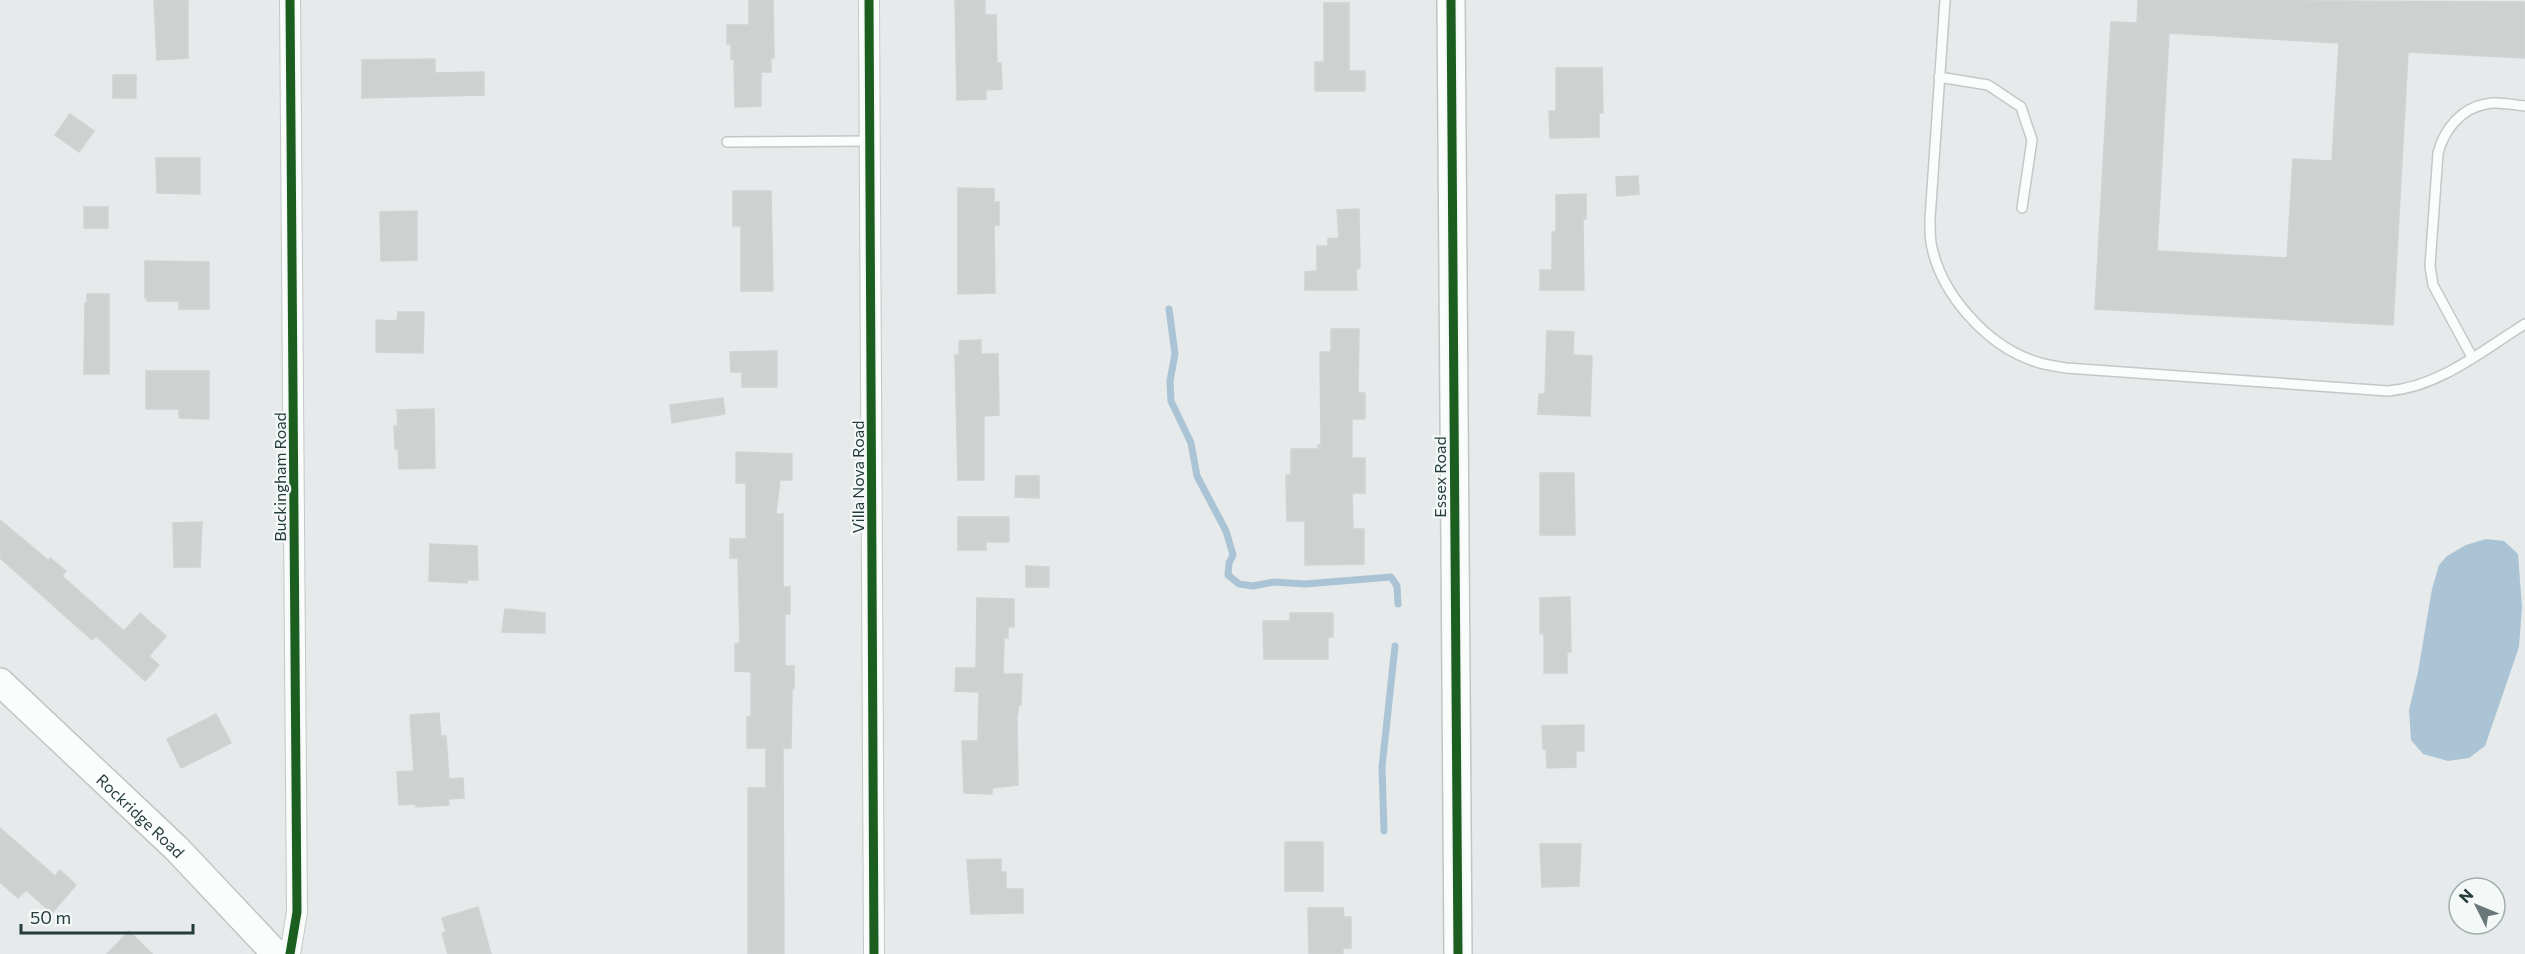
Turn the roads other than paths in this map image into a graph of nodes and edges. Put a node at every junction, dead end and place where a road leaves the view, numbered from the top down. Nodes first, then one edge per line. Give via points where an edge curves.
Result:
1 (290, 0) edge
2 (869, 0) edge
3 (1451, 0) edge
4 (1945, 0) edge
5 (1939, 77) junction
6 (2525, 106) edge
7 (870, 141) junction
8 (727, 142) dead end
9 (2022, 208) dead end
10 (2525, 324) edge
11 (2472, 357) junction
12 (0, 682) edge
13 (276, 954) edge
14 (290, 954) edge
15 (874, 954) edge
16 (1458, 954) edge

1 - 14 street, Buckingham Road via 297,912
2 - 7 street, Villa Nova Road
3 - 16 street, Essex Road
4 - 5 lane
5 - 9 lane via 1988,85 2021,107 2032,140
5 - 11 lane via 1931,243 1951,291 1984,331 2008,349 2034,361 2066,368 2388,391 2430,383
6 - 11 lane via 2488,103 2469,109 2441,140 2438,153 2430,266 2433,285
7 - 8 lane
7 - 15 street, Villa Nova Road
10 - 11 lane
12 - 13 street, Rockridge Road via 177,849

